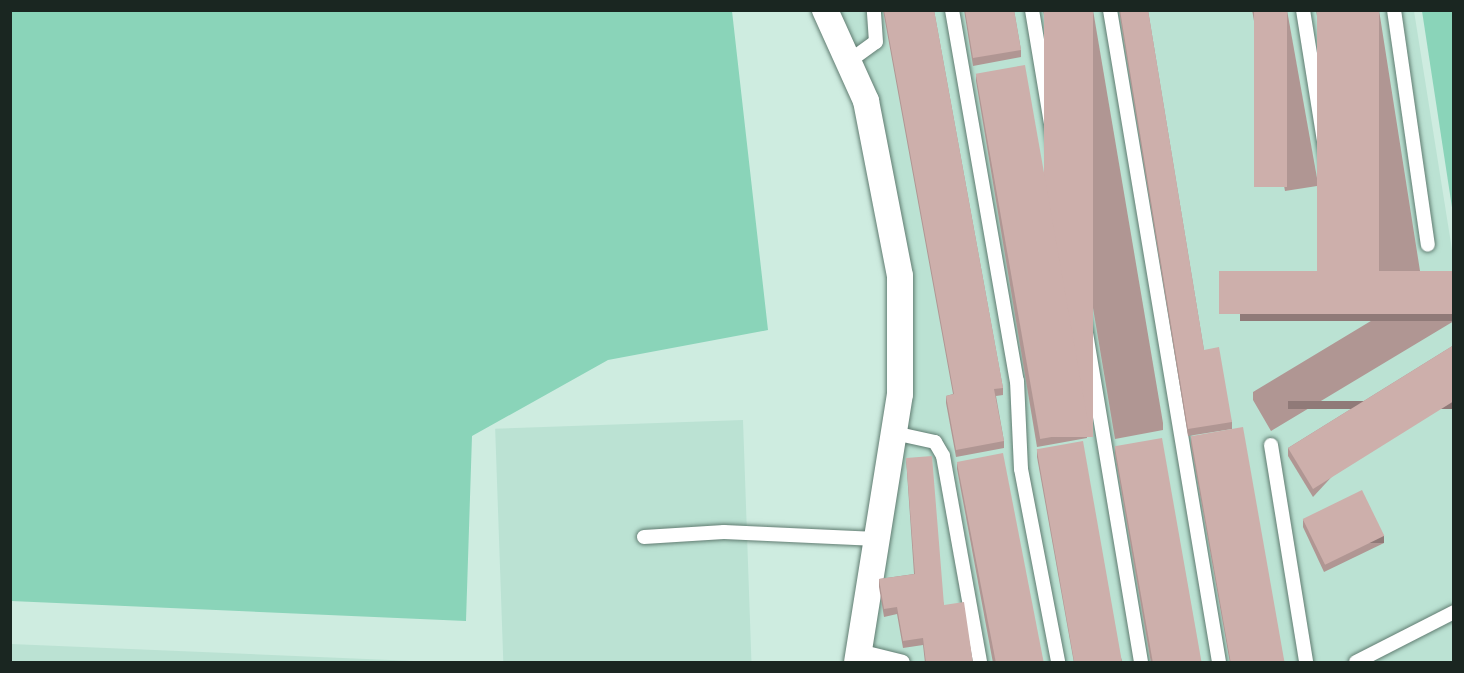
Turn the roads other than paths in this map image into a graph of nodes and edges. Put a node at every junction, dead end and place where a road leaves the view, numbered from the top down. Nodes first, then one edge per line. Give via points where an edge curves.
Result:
1 (825, 10) edge
2 (874, 10) edge
3 (952, 10) edge
4 (1032, 10) edge
5 (1110, 10) edge
6 (1303, 10) edge
7 (1394, 10) edge
8 (848, 62) junction
9 (1428, 244) dead end
10 (1347, 284) dead end
11 (894, 433) junction
12 (1271, 445) dead end
13 (644, 537) dead end
14 (877, 539) junction
15 (1454, 612) edge
16 (858, 657) edge
17 (903, 663) edge
18 (980, 663) edge
19 (1058, 663) edge
20 (1141, 663) edge
21 (1219, 663) edge
22 (1306, 663) edge
23 (1356, 663) edge

1 - 8 street
2 - 8 lane via 876,42
3 - 19 lane via 1017,381 1021,469
4 - 20 lane
5 - 21 lane
6 - 10 lane
7 - 9 lane
8 - 11 street via 866,101 900,276 900,394
11 - 14 street
11 - 18 lane via 935,441 943,456
12 - 22 lane
13 - 14 lane via 724,532
14 - 16 street
15 - 23 lane
16 - 17 lane

